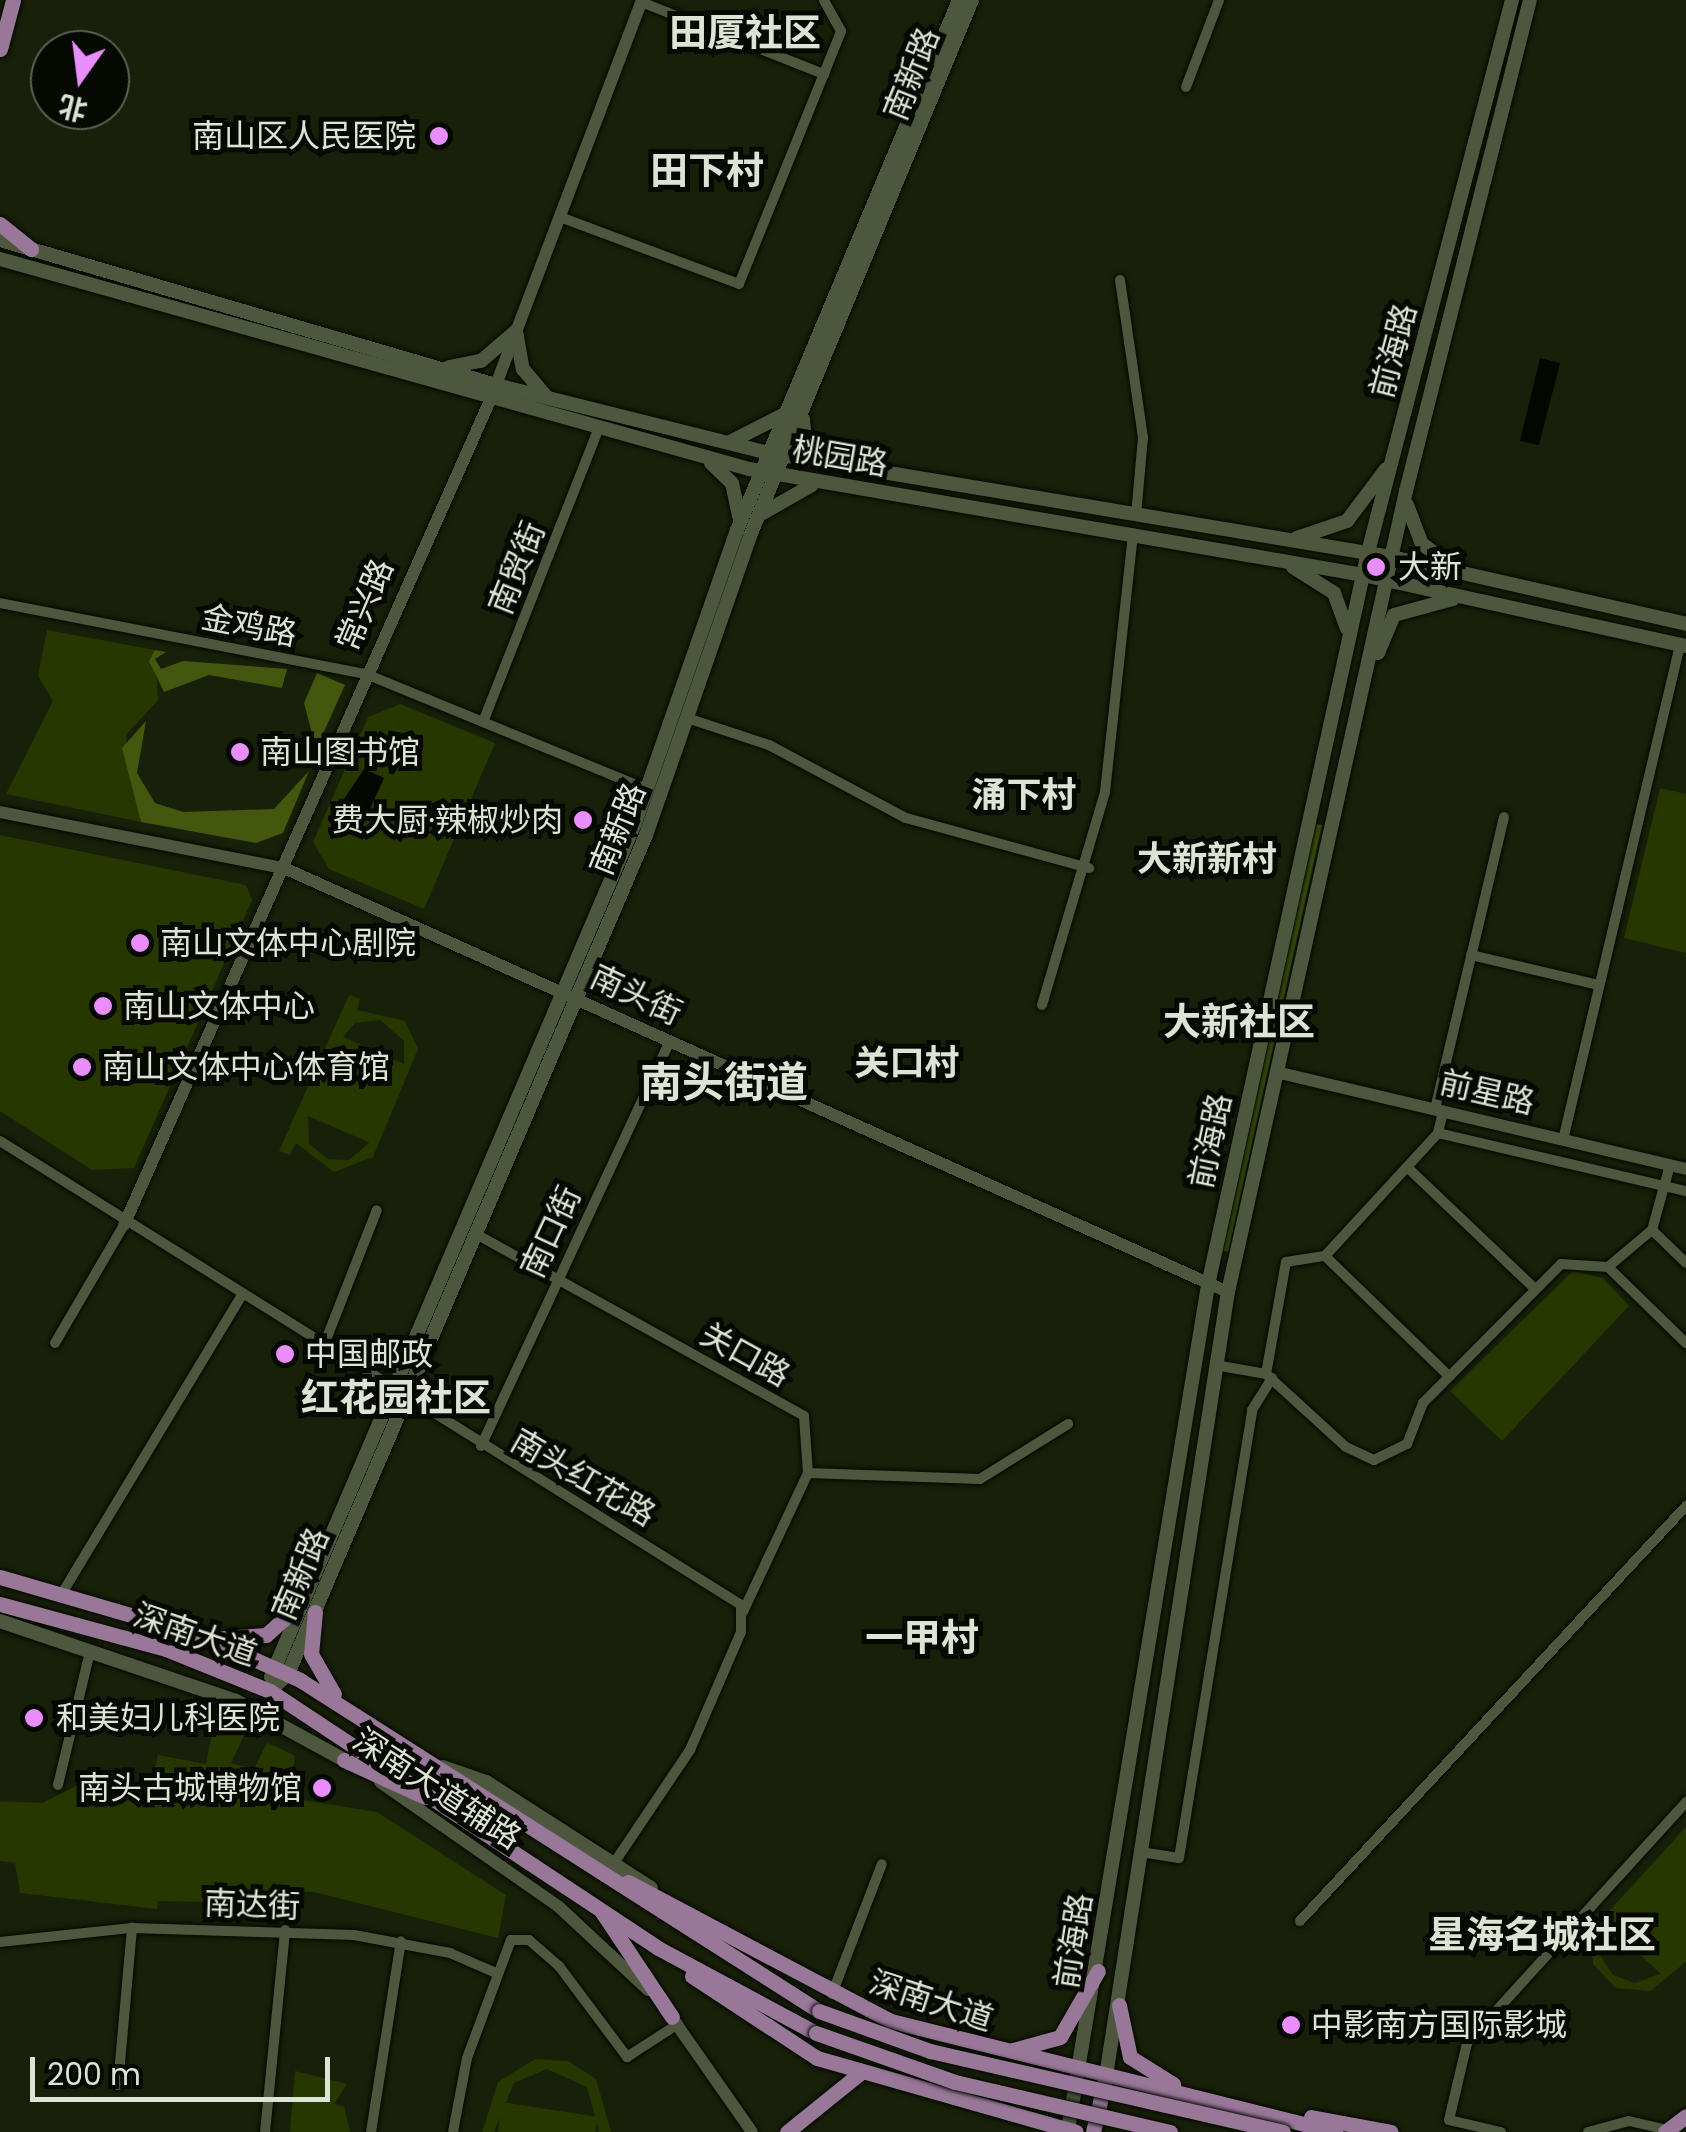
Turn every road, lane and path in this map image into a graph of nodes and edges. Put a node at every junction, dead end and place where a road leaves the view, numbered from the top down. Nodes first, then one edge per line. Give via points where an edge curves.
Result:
1 (13, 0) edge
2 (824, 0) edge
3 (959, 0) edge
4 (972, 0) edge
5 (1219, 0) edge
6 (1512, 0) edge
7 (1530, 0) edge
8 (641, 1) edge
9 (0, 49) edge
10 (824, 74) junction
11 (1186, 87) dead end
12 (560, 216) junction
13 (0, 224) edge
14 (0, 240) edge
15 (31, 248) junction
16 (0, 259) edge
17 (1120, 280) dead end
18 (516, 332) junction
19 (438, 368) junction
20 (496, 385) junction
21 (554, 400) junction
22 (489, 402) junction
23 (801, 404) junction
24 (597, 432) junction
25 (715, 441) junction
26 (776, 455) junction
27 (696, 456) junction
28 (1392, 461) junction
29 (837, 466) junction
30 (768, 473) junction
31 (823, 482) junction
32 (1406, 491) junction
33 (1136, 516) junction
34 (744, 533) junction
35 (1133, 534) junction
36 (1279, 540) junction
37 (1368, 552) junction
38 (1392, 557) junction
39 (1280, 561) junction
40 (1363, 575) junction
41 (1479, 577) junction
42 (1386, 580) junction
43 (1476, 600) junction
44 (0, 603) edge
45 (1686, 624) edge
46 (1349, 640) junction
47 (1683, 645) edge
48 (366, 674) junction
49 (1354, 714) junction
50 (690, 718) junction
51 (483, 722) junction
52 (647, 789) junction
53 (0, 812) edge
54 (1504, 817) dead end
55 (284, 868) junction
56 (1089, 868) junction
57 (1471, 955) junction
58 (1600, 985) junction
59 (561, 991) junction
60 (576, 998) junction
61 (1042, 1004) dead end
62 (670, 1041) junction
63 (1276, 1072) junction
64 (1439, 1110) junction
65 (1438, 1133) junction
66 (1563, 1140) junction
67 (0, 1142) edge
68 (1670, 1165) junction
69 (1407, 1167) junction
70 (1686, 1169) edge
71 (1666, 1186) junction
72 (1686, 1191) edge
73 (377, 1210) dead end
74 (124, 1225) junction
75 (1652, 1230) junction
76 (476, 1234) junction
77 (1324, 1256) junction
78 (1686, 1263) edge
79 (1608, 1267) junction
80 (557, 1278) junction
81 (1208, 1285) junction
82 (1533, 1287) junction
83 (1228, 1292) junction
84 (240, 1298) junction
85 (56, 1343) dead end
86 (1686, 1343) edge
87 (322, 1350) junction
88 (1215, 1365) junction
89 (1269, 1376) junction
90 (1448, 1376) junction
91 (388, 1390) junction
92 (404, 1400) junction
93 (1068, 1424) dead end
94 (481, 1446) junction
95 (808, 1473) junction
96 (1686, 1506) edge
97 (0, 1577) edge
98 (61, 1595) junction
99 (0, 1604) edge
100 (298, 1606) junction
101 (315, 1612) junction
102 (743, 1612) junction
103 (0, 1621) edge
104 (203, 1636) junction
105 (90, 1652) junction
106 (271, 1666) junction
107 (288, 1674) junction
108 (270, 1691) junction
109 (357, 1712) junction
110 (344, 1760) junction
111 (443, 1767) junction
112 (58, 1785) dead end
113 (1686, 1802) edge
114 (466, 1816) junction
115 (544, 1834) junction
116 (1141, 1852) junction
117 (614, 1864) junction
118 (882, 1864) dead end
119 (596, 1905) junction
120 (1300, 1921) dead end
121 (132, 1928) junction
122 (285, 1930) junction
123 (727, 1937) junction
124 (400, 1941) junction
125 (0, 1942) edge
126 (658, 1948) junction
127 (1098, 1971) junction
128 (496, 1972) junction
129 (832, 1995) junction
130 (1118, 2004) junction
131 (675, 2020) junction
132 (974, 2046) junction
133 (1080, 2070) junction
134 (860, 2073) junction
135 (1106, 2076) junction
136 (118, 2085) dead end
137 (1223, 2103) junction
138 (1686, 2116) edge
139 (1012, 2117) junction
140 (1638, 2127) edge
141 (1071, 2131) edge
142 (1667, 2131) edge
143 (265, 2132) edge
144 (372, 2132) edge
145 (453, 2132) edge
146 (752, 2132) edge
147 (787, 2132) edge
148 (1027, 2132) edge
149 (1093, 2132) edge
150 (1170, 2132) edge
151 (1283, 2132) edge
152 (1335, 2132) edge
153 (1391, 2132) edge
154 (1501, 2132) edge
155 (1588, 2132) edge

1 - 9 main road
2 - 10 street via 841,31
3 - 23 main road, 南新路
4 - 23 main road, 南新路
5 - 11 street
6 - 28 main road, 前海路
7 - 32 main road, 前海路
8 - 10 street
8 - 12 street, 常兴路
10 - 12 street via 739,284
12 - 18 street, 常兴路
13 - 15 main road
14 - 15 main road, 桃园路
15 - 19 main road, 桃园路
16 - 22 main road, 桃园路
17 - 33 street via 1143,437
18 - 19 main road via 482,361
18 - 20 street, 常兴路
18 - 21 main road via 526,376
19 - 20 main road, 桃园路
20 - 21 main road, 桃园路
20 - 22 street, 常兴路
21 - 25 main road, 桃园路
22 - 24 main road, 桃园路
22 - 48 street, 常兴路
23 - 25 main road via 754,437
23 - 26 main road, 南新路
23 - 29 main road via 805,442
24 - 27 main road, 桃园路
24 - 51 street, 南贸街
25 - 26 main road, 桃园路
26 - 29 main road, 桃园路
26 - 30 main road, 南新路
27 - 30 main road, 桃园路
27 - 34 main road via 732,483
28 - 36 main road via 1347,522
28 - 37 main road, 前海路
29 - 33 main road, 桃园路
30 - 31 main road, 桃园路
30 - 34 main road, 南新路
31 - 34 main road via 780,496
31 - 35 main road, 桃园路
32 - 38 main road, 前海路
32 - 41 main road via 1422,544
33 - 36 main road, 桃园路
34 - 50 main road, 南新路
34 - 52 main road, 南新路
35 - 39 main road, 桃园路
35 - 56 street
36 - 37 main road, 桃园路
37 - 38 main road, 桃园路
37 - 40 main road, 前海路
38 - 41 main road, 桃园路
38 - 42 main road, 前海路
39 - 40 main road, 桃园路
39 - 46 main road via 1334,594
40 - 42 main road, 桃园路
40 - 46 main road, 前海路
41 - 45 main road, 桃园路
42 - 43 main road, 桃园路
42 - 49 main road, 前海路
43 - 47 main road, 桃园路
43 - 49 main road via 1432,600 1394,615
44 - 48 street, 金鸡路
46 - 81 main road, 前海路
47 - 58 street
48 - 51 street, 金鸡路
48 - 55 street, 常兴路
49 - 63 main road, 前海路
50 - 56 street via 769,746 906,818
50 - 60 main road, 南新路
51 - 52 street, 金鸡路
52 - 59 main road, 南新路
53 - 55 street, 南头街
54 - 57 street
55 - 59 street, 南头街
55 - 74 street, 常兴路
56 - 61 street
57 - 58 street
57 - 64 street
58 - 66 street
59 - 60 street, 南头街
59 - 91 main road, 南新路
60 - 62 street, 南头街
60 - 76 main road, 南新路
62 - 80 street, 南口街
62 - 81 street, 南头街
63 - 64 street, 前星路
63 - 83 main road, 前海路
64 - 65 street
64 - 66 street, 前星路
65 - 69 street
65 - 71 street
66 - 68 street, 前星路
67 - 74 street, 南头红花路
68 - 70 street, 前星路
68 - 71 street
69 - 77 street
69 - 82 street
71 - 72 street
71 - 75 street
73 - 87 street
74 - 84 street, 南头红花路
74 - 85 street
75 - 78 street
75 - 79 street
76 - 80 street, 关口路
76 - 92 main road, 南新路
77 - 89 street via 1297,1255 1284,1266
77 - 90 street
79 - 82 street via 1571,1260
79 - 86 street
80 - 94 street, 南口街
80 - 95 street, 关口路 via 804,1416
81 - 83 street, 南头街
81 - 127 main road, 前海路
82 - 90 street
83 - 88 main road, 前海路
84 - 87 street, 南头红花路
84 - 98 street
87 - 91 street, 南头红花路
88 - 89 street
88 - 116 main road, 前海路
89 - 90 street via 1346,1447 1374,1460 1410,1440 1419,1410
89 - 116 street via 1252,1410 1179,1858
91 - 92 street, 南头红花路
91 - 100 main road, 南新路
92 - 94 street, 南头红花路
92 - 101 main road, 南新路
93 - 95 street via 1014,1465 951,1484
94 - 102 street, 南头红花路 via 735,1598
95 - 102 street, 关口路
96 - 120 street
97 - 98 main road, 深南大道
98 - 104 main road, 深南大道
99 - 108 main road, 深南大道 via 166,1649
100 - 104 main road via 266,1636
100 - 106 main road, 南新路
101 - 107 main road, 南新路
101 - 109 main road via 317,1674
102 - 117 street via 690,1750
103 - 105 main road, 深南大道辅路
104 - 106 main road, 深南大道
105 - 110 main road, 深南大道辅路 via 236,1702
105 - 112 street
106 - 107 main road, 深南大道
106 - 108 main road, 南新路
107 - 108 main road, 南新路
107 - 109 main road, 深南大道
108 - 114 main road, 深南大道
109 - 111 main road, 深南大道
110 - 114 main road
110 - 131 street, 深南大道辅路 via 558,1906
111 - 115 main road, 深南大道
111 - 117 main road, 深南大道辅路 via 486,1782
113 - 154 street via 1467,2043 1449,2120
114 - 119 main road, 深南大道
115 - 123 main road, 深南大道
115 - 151 main road, 深南大道, bridge via 820,2011 945,2054
116 - 130 main road, 前海路
117 - 123 main road, 深南大道辅路
118 - 129 street
119 - 126 main road, 深南大道
119 - 131 main road
121 - 122 street, 南达街
121 - 125 street, 南达街
121 - 136 street
122 - 124 street, 南达街
122 - 143 street
123 - 129 main road, 深南大道
124 - 128 street, 南达街
124 - 144 street
126 - 134 main road, 深南大道 via 758,2027
126 - 150 main road, 深南大道, bridge via 816,2033 955,2082
127 - 132 main road via 1053,2041
127 - 133 main road, 前海路
128 - 131 street via 511,1940 536,1944 627,2057
128 - 145 street
129 - 132 main road, 深南大道
130 - 135 main road, 前海路
130 - 137 main road via 1123,2046 1140,2067
131 - 146 street, 深南大道辅路
132 - 133 main road, 深南大道
133 - 135 main road, 深南大道
133 - 141 main road, 前海路
134 - 139 main road, 深南大道
134 - 147 main road
135 - 137 main road, 深南大道
135 - 149 main road, 前海路
137 - 152 main road, 深南大道
137 - 153 main road
138 - 142 main road
139 - 141 main road, 深南大道
139 - 148 main road
140 - 142 street
140 - 155 street

